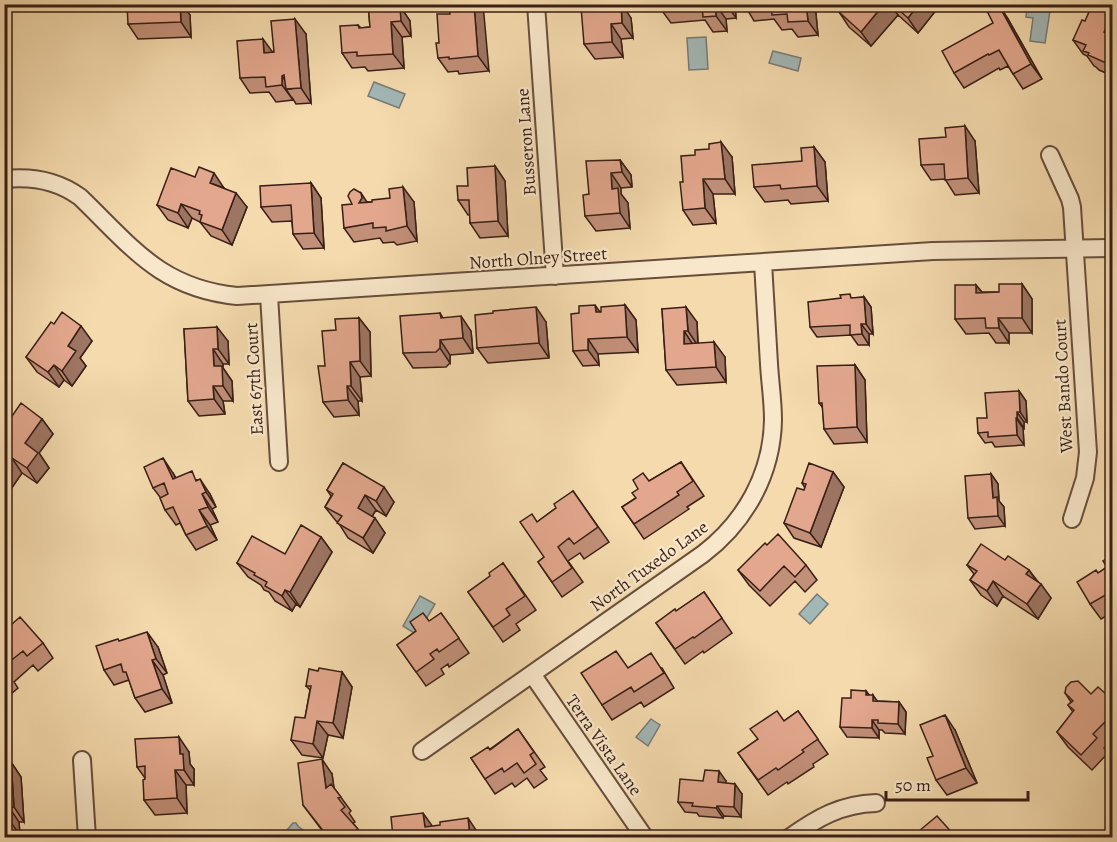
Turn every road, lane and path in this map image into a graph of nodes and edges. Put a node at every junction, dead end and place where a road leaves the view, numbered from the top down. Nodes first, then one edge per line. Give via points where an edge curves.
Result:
1 (536, 4) edge
2 (1050, 155) dead end
3 (4, 179) edge
4 (1113, 248) edge
5 (1074, 249) junction
6 (763, 263) junction
7 (555, 276) junction
8 (269, 295) junction
9 (279, 462) dead end
10 (1072, 519) dead end
11 (532, 674) junction
12 (422, 751) dead end
13 (82, 760) dead end
14 (876, 803) dead end
15 (87, 837) edge
16 (645, 837) edge
17 (789, 837) edge

1 - 7 street, Busseron Lane
2 - 5 street, West Bando Court via 1070,199
3 - 8 street, North Olney Street via 33,178 68,189 152,266 185,285 219,294
4 - 5 street, North Olney Street
5 - 6 street, North Olney Street via 942,251
5 - 10 street, West Bando Court via 1088,452 1085,478
6 - 7 street, North Olney Street
6 - 11 street, North Tuxedo Lane via 772,421 763,475 748,507 710,549
7 - 8 street, North Olney Street
8 - 9 street, East 67th Court
11 - 12 street, North Tuxedo Lane
11 - 16 street, Terra Vista Lane
13 - 15 street
14 - 17 street via 825,814

